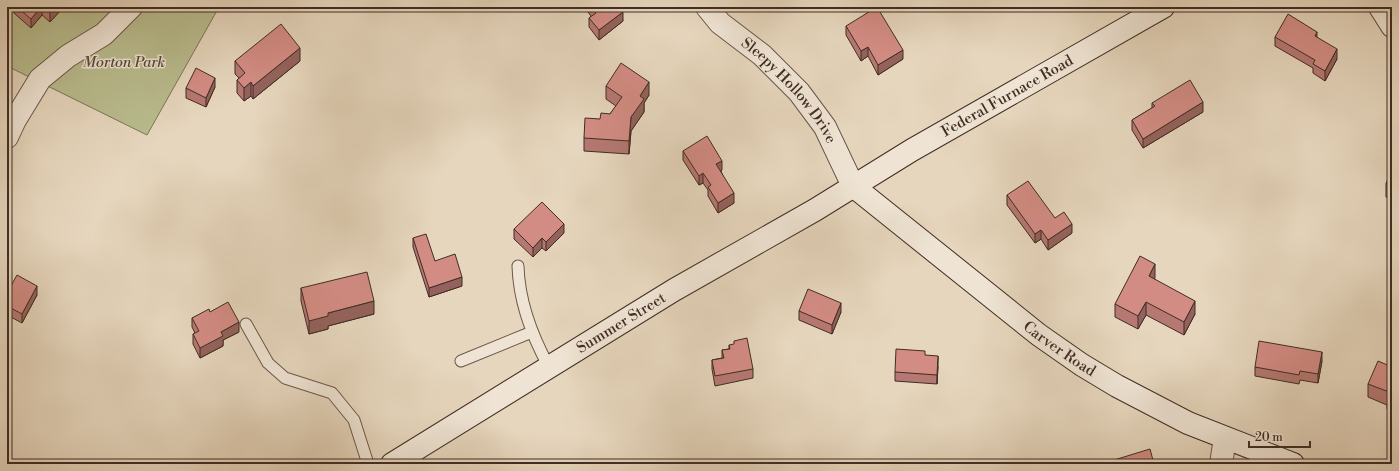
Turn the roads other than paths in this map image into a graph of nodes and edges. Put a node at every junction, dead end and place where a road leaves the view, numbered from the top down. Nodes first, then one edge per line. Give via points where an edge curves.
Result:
1 (131, 7) edge
2 (707, 7) edge
3 (1163, 7) edge
4 (1380, 7) edge
5 (1143, 13) edge
6 (1392, 26) edge
7 (7, 137) edge
8 (853, 186) junction
9 (518, 266) dead end
10 (246, 324) dead end
11 (532, 332) junction
12 (461, 361) dead end
13 (549, 367) junction
14 (1225, 438) junction
15 (368, 464) edge
16 (392, 464) edge
17 (1221, 464) edge
18 (1294, 464) edge

1 - 7 street via 104,34 68,56 40,79
2 - 8 street, Sleepy Hollow Drive via 720,23 762,55 799,92 825,127
3 - 5 street, Federal Furnace Road
4 - 6 street
5 - 8 street, Federal Furnace Road
8 - 13 street, Summer Street via 674,290
8 - 14 street, Carver Road via 1039,335 1082,366 1152,405
9 - 11 lane via 518,284
10 - 15 lane via 268,363 285,378 332,394 354,420
11 - 12 lane
11 - 13 lane
13 - 16 street, Summer Street
14 - 17 street
14 - 18 street, Carver Road

